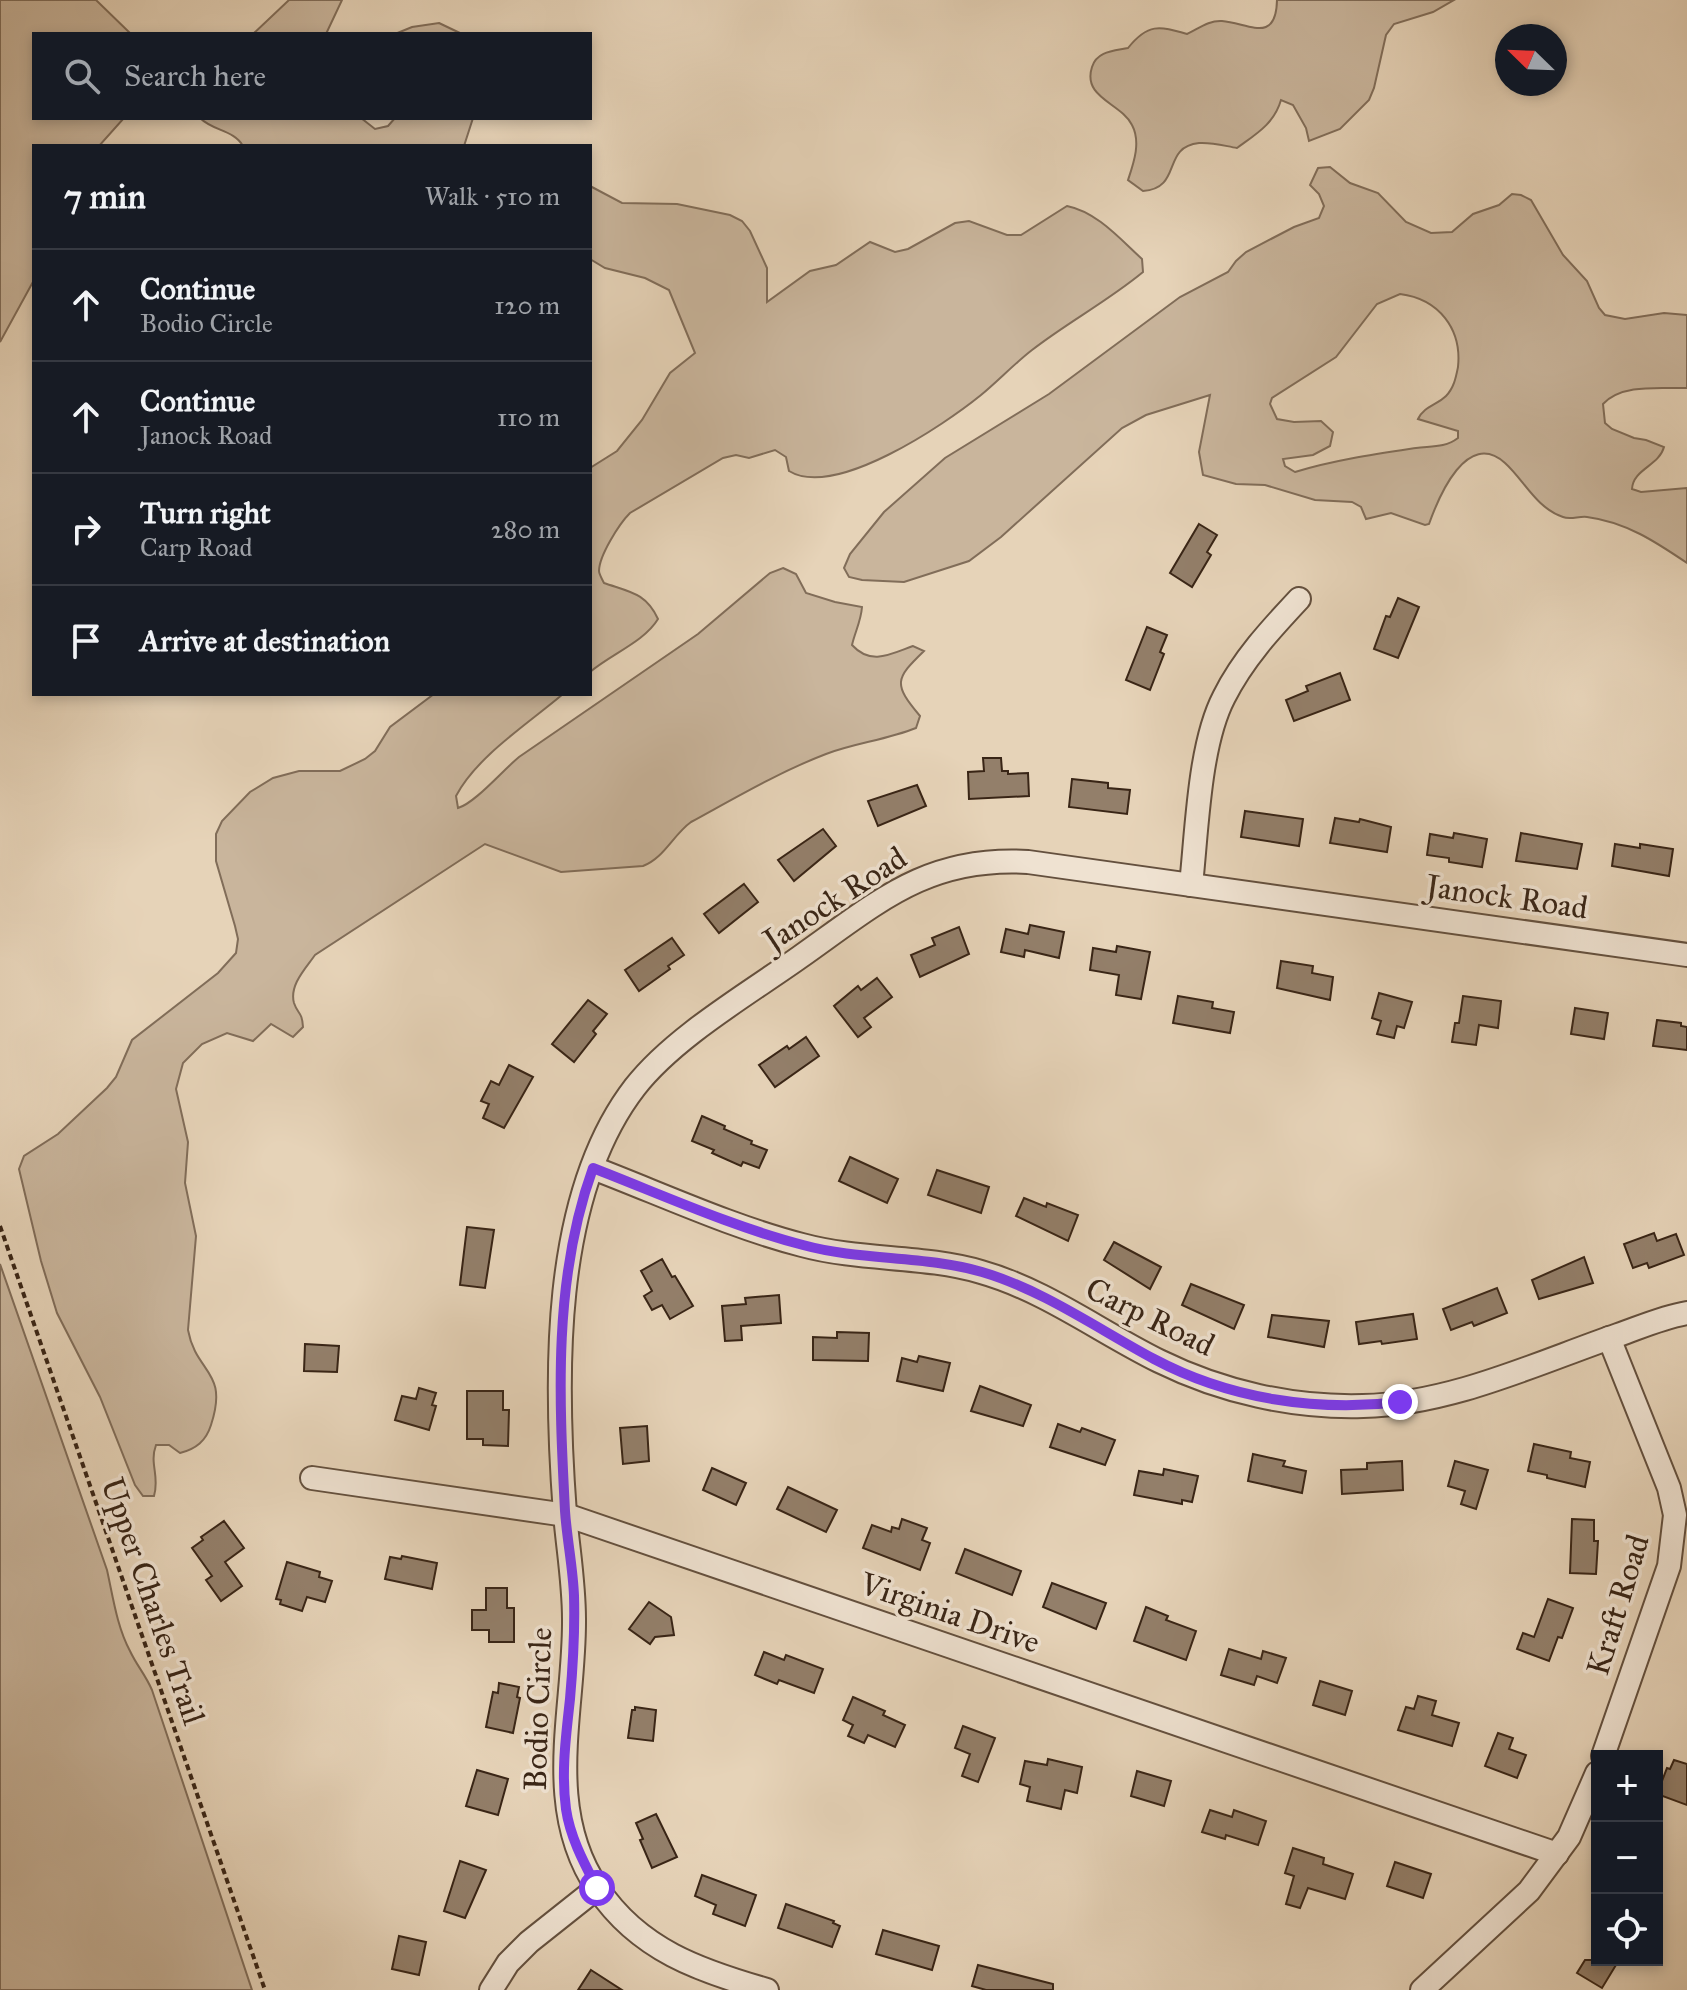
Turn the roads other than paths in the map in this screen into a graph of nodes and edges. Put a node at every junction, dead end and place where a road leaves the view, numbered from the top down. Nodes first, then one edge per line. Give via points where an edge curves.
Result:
1 (1299, 599) dead end
2 (1191, 885) junction
3 (1687, 955) edge
4 (593, 1168) junction
5 (1687, 1313) edge
6 (1609, 1338) junction
7 (312, 1478) dead end
8 (566, 1515) junction
9 (1605, 1750) edge
10 (1591, 1789) edge
11 (1557, 1854) junction
12 (597, 1888) junction
13 (491, 1990) edge
14 (767, 1990) edge
15 (1422, 1990) edge

1 - 2 street via 1264,636 1223,699 1208,751
2 - 3 street, Janock Road
2 - 4 street, Janock Road via 1011,861 962,864 919,880 876,903 654,1066 621,1108
4 - 6 street, Carp Road via 802,1245 981,1272 1031,1292 1189,1375 1259,1396 1333,1406 1400,1402 1458,1390
4 - 8 street, Janock Road via 577,1218 564,1301 560,1383
5 - 6 street, Carp Road
6 - 9 street, Kraft Road via 1675,1515 1669,1566
7 - 8 street, Virginia Drive
8 - 11 street, Virginia Drive
8 - 12 street, Bodio Circle via 574,1621 566,1810 578,1853
10 - 11 street
11 - 15 street via 1529,1891
12 - 13 street via 529,1942
12 - 14 street, Bodio Circle via 621,1918 680,1961

